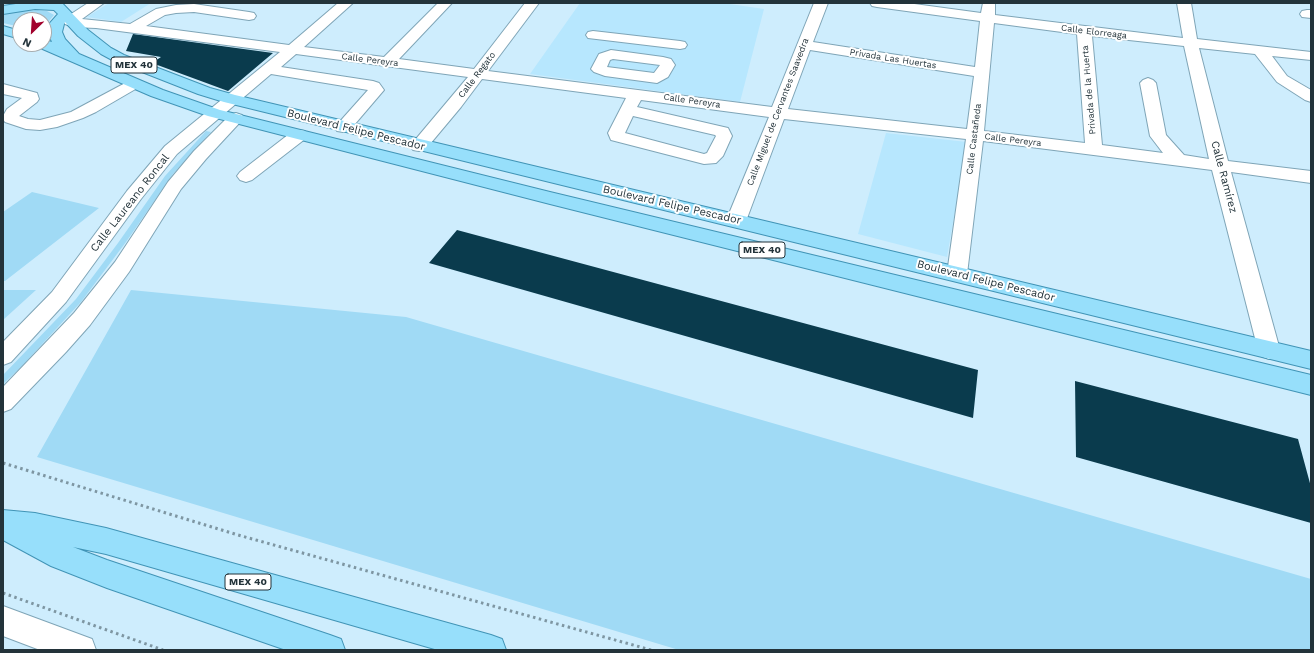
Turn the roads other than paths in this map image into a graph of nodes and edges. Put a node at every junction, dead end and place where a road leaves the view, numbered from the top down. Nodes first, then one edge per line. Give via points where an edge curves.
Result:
1 (80, 3) edge
2 (97, 3) edge
3 (163, 3) edge
4 (346, 3) edge
5 (445, 3) edge
6 (532, 3) edge
7 (821, 3) edge
8 (877, 3) edge
9 (1184, 3) edge
10 (904, 5) edge
11 (3, 10) edge
12 (988, 10) edge
13 (64, 14) edge
14 (249, 16) dead end
15 (129, 29) junction
16 (1084, 31) junction
17 (593, 35) dead end
18 (654, 42) junction
19 (1191, 44) junction
20 (680, 45) dead end
21 (804, 45) junction
22 (52, 48) edge
23 (292, 50) junction
24 (1260, 51) junction
25 (1311, 56) edge
26 (76, 57) junction
27 (645, 59) junction
28 (387, 63) junction
29 (268, 69) junction
30 (982, 73) junction
31 (477, 75) junction
32 (635, 76) junction
33 (1148, 83) dead end
34 (134, 84) junction
35 (3, 89) edge
36 (631, 93) junction
37 (1311, 97) edge
38 (230, 99) junction
39 (628, 110) junction
40 (214, 113) junction
41 (778, 113) junction
42 (236, 118) junction
43 (343, 127) junction
44 (299, 135) junction
45 (975, 135) junction
46 (420, 146) junction
47 (1094, 149) junction
48 (1180, 160) junction
49 (1220, 166) junction
50 (246, 176) dead end
51 (1311, 178) edge
52 (736, 221) junction
53 (957, 274) junction
54 (1270, 350) junction
55 (3, 356) edge
56 (1311, 360) edge
57 (1251, 370) junction
58 (1311, 385) edge
59 (3, 402) edge
60 (3, 525) edge
61 (3, 621) edge
62 (81, 650) edge
63 (330, 650) edge
64 (491, 650) edge

1 - 13 street
2 - 13 street
3 - 15 street
4 - 23 street, Calle Laureano Roncal
5 - 28 street
6 - 31 street, Calle Regato
7 - 21 street, Calle Miguel de Cervantes Saavedra
8 - 10 street, Calle Elorreaga
9 - 19 street, Calle Ramírez
10 - 12 street, Calle Elorreaga
11 - 13 main road via 28,6
12 - 16 street, Calle Elorreaga
12 - 30 street, Calle Castañeda
13 - 15 street, Calle Pereyra
13 - 26 main road via 54,32 58,41
13 - 38 main road, Boulevard Felipe Pescador / MEX 40 via 95,43 119,58
14 - 15 street via 194,8 176,9 161,12
15 - 23 street, Calle Pereyra
16 - 19 street, Calle Elorreaga
16 - 47 street, Privada de la Huerta
17 - 18 street
18 - 20 street
18 - 27 street
19 - 24 street, Calle Elorreaga
19 - 49 street, Calle Ramírez
21 - 30 street, Privada Las Huertas
21 - 41 street, Calle Miguel de Cervantes Saavedra
22 - 26 main road, Boulevard Felipe Pescador / MEX 40
23 - 28 street, Calle Pereyra
23 - 29 street, Calle Laureano Roncal
24 - 25 street, Calle Elorreaga
24 - 37 street via 1282,78
26 - 34 main road, Boulevard Felipe Pescador / MEX 40
27 - 32 street
27 - 32 street via 666,62 668,65 660,77
27 - 32 street via 611,54 604,57 599,67 602,70
28 - 31 street, Calle Pereyra
29 - 38 street, Calle Laureano Roncal
29 - 43 street via 373,86 376,90
30 - 45 street, Calle Castañeda
31 - 36 street, Calle Pereyra
31 - 46 street, Calle Regato
32 - 36 street
33 - 48 street via 1158,136
34 - 35 street via 77,115 40,125 11,119 13,112 31,99 31,96
34 - 40 main road, Boulevard Felipe Pescador / MEX 40
36 - 39 street
36 - 41 street, Calle Pereyra
38 - 40 street, Calle Laureano Roncal
38 - 43 main road, Boulevard Felipe Pescador / MEX 40
39 - 39 street via 616,133 621,138 707,159 714,156 724,136 719,131
40 - 42 main road, Boulevard Felipe Pescador / MEX 40
40 - 55 street, Calle Laureano Roncal via 160,162 59,297
41 - 45 street, Calle Pereyra
41 - 52 street, Calle Miguel de Cervantes Saavedra
42 - 44 main road, Boulevard Felipe Pescador / MEX 40
42 - 59 street via 178,180 122,267 82,319
43 - 46 main road, Boulevard Felipe Pescador / MEX 40
44 - 50 street
44 - 57 main road, Boulevard Felipe Pescador / MEX 40
45 - 47 street, Calle Pereyra
45 - 53 street, Calle Castañeda
46 - 52 main road, Boulevard Felipe Pescador / MEX 40
47 - 48 street, Calle Pereyra
48 - 49 street, Calle Pereyra
49 - 51 street, Calle Pereyra
49 - 54 street, Calle Ramírez
52 - 53 main road, Boulevard Felipe Pescador / MEX 40
53 - 54 main road, Boulevard Felipe Pescador / MEX 40
54 - 56 main road, Boulevard Felipe Pescador / MEX 40
54 - 57 main road via 1268,363
57 - 58 main road, Boulevard Felipe Pescador / MEX 40
60 - 63 main road via 61,556 107,574
60 - 64 main road, MEX 40 via 34,526 106,542
61 - 62 street

